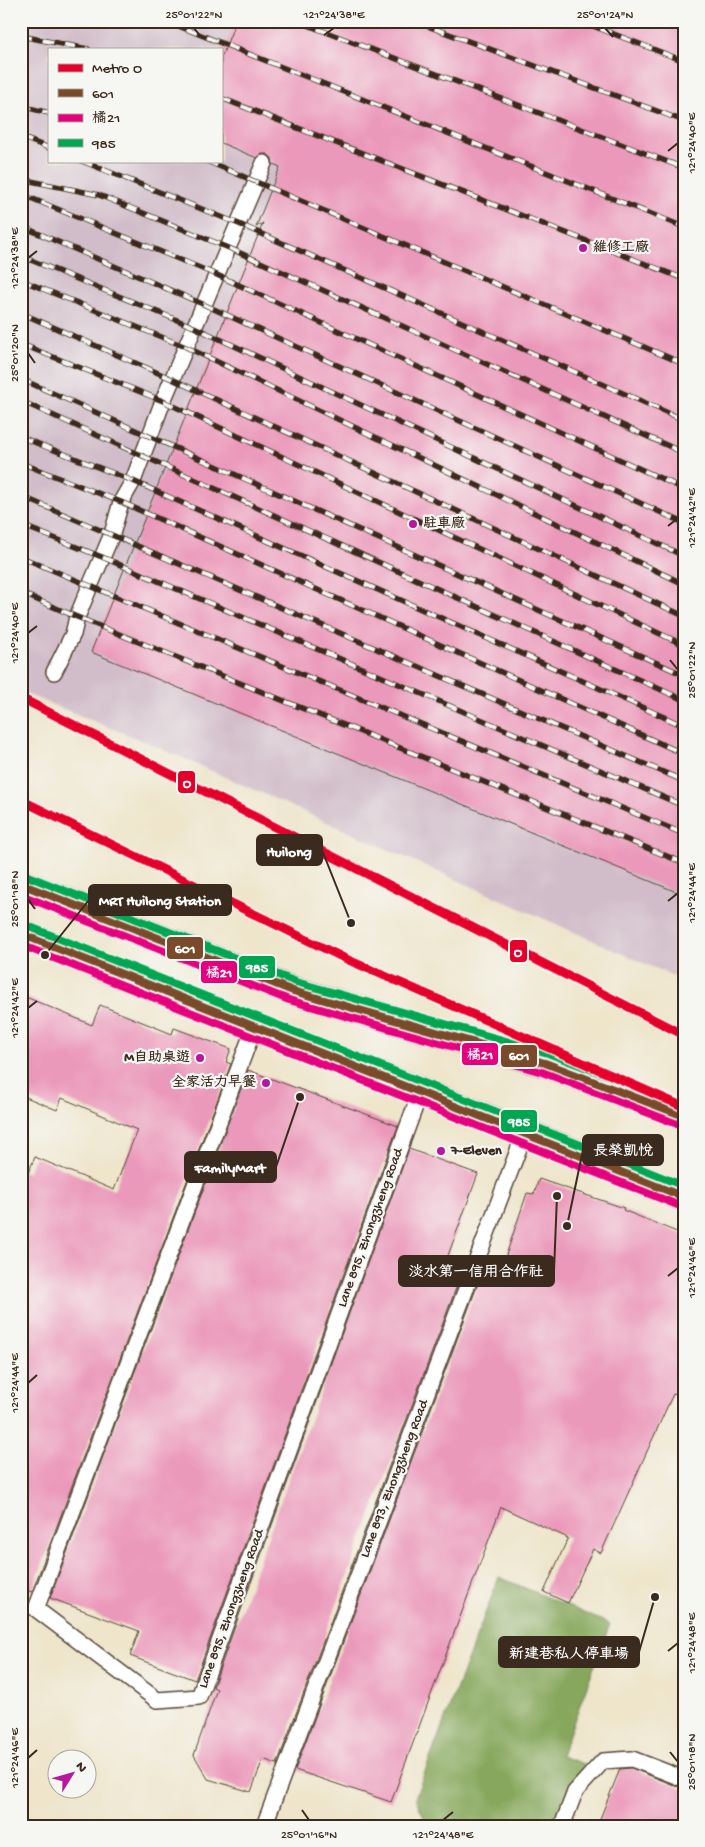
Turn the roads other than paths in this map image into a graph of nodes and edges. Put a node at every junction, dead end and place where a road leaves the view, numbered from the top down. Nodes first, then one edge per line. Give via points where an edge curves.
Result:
1 (264, 163) dead end
2 (54, 672) dead end
3 (21, 884) edge
4 (21, 934) edge
5 (254, 1028) junction
6 (420, 1093) junction
7 (684, 1116) edge
8 (525, 1132) junction
9 (684, 1197) edge
10 (684, 1779) edge
11 (264, 1826) edge
12 (562, 1826) edge

1 - 2 lane via 121,502 112,534 76,617 73,634
3 - 7 main road via 293,991 545,1063
4 - 5 main road
5 - 6 main road
5 - 6 lane, Lane 895, Zhongzheng Road via 36,1609 157,1700 200,1697
6 - 8 main road
8 - 9 main road
8 - 11 lane, Lane 893, Zhongzheng Road
10 - 12 lane via 632,1759 603,1761 574,1792

